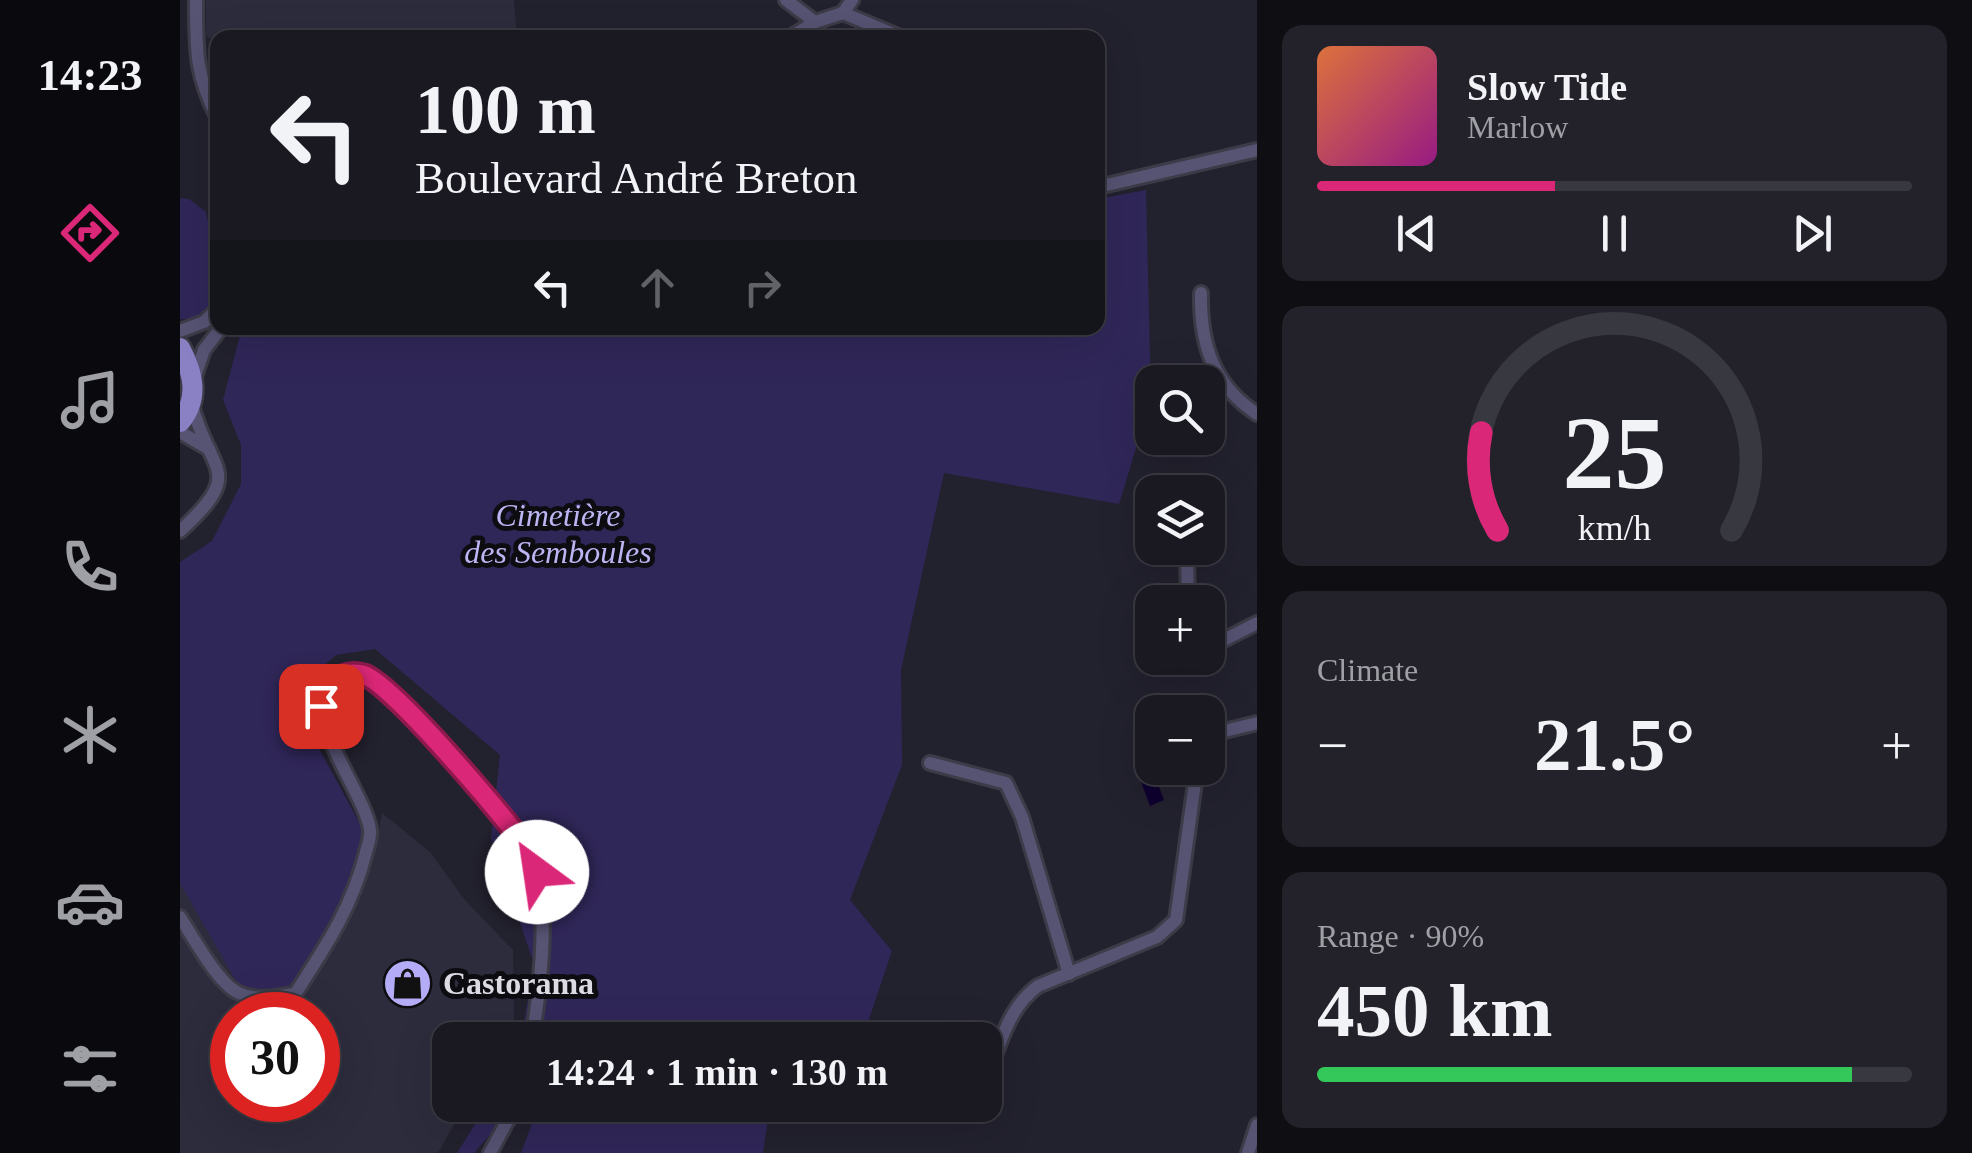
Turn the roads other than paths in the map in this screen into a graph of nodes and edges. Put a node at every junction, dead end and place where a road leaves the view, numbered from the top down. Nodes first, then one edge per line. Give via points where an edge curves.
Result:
1 (196, 0) edge
2 (786, 0) edge
3 (852, 0) edge
4 (844, 13) junction
5 (816, 22) junction
6 (802, 30) edge
7 (884, 30) edge
8 (197, 64) junction
9 (210, 85) edge
10 (210, 101) edge
11 (1257, 150) edge
12 (1105, 185) edge
13 (1200, 293) dead end
14 (210, 316) edge
15 (180, 331) edge
16 (216, 335) edge
17 (180, 348) edge
18 (192, 392) junction
19 (1257, 414) edge
20 (180, 422) edge
21 (180, 432) edge
22 (211, 450) junction
23 (180, 531) edge
24 (1257, 623) edge
25 (1225, 639) edge
26 (1257, 723) edge
27 (1225, 731) edge
28 (930, 763) dead end
29 (1196, 785) edge
30 (180, 917) edge
31 (1068, 974) junction
32 (533, 1022) edge
33 (1002, 1039) edge
34 (507, 1122) edge
35 (1257, 1125) edge
36 (490, 1153) edge
37 (1248, 1153) edge

1 - 8 street
2 - 5 street
3 - 4 street
4 - 5 street
4 - 7 street
5 - 6 street
8 - 9 street
8 - 10 street
11 - 12 street
13 - 19 street via 1200,327 1214,369
14 - 15 street
16 - 18 street
17 - 18 main road
18 - 20 main road
18 - 22 street
21 - 22 street
22 - 23 street via 220,478 216,493
24 - 25 street
26 - 27 street
28 - 31 street via 1006,783
29 - 31 street via 1176,920 1157,937
30 - 32 street via 237,993 295,994 357,890 371,832 325,731 321,706 326,688 343,675 360,673 393,694 522,840 537,872 542,907
31 - 33 street via 1017,1004
34 - 36 street
35 - 37 street

